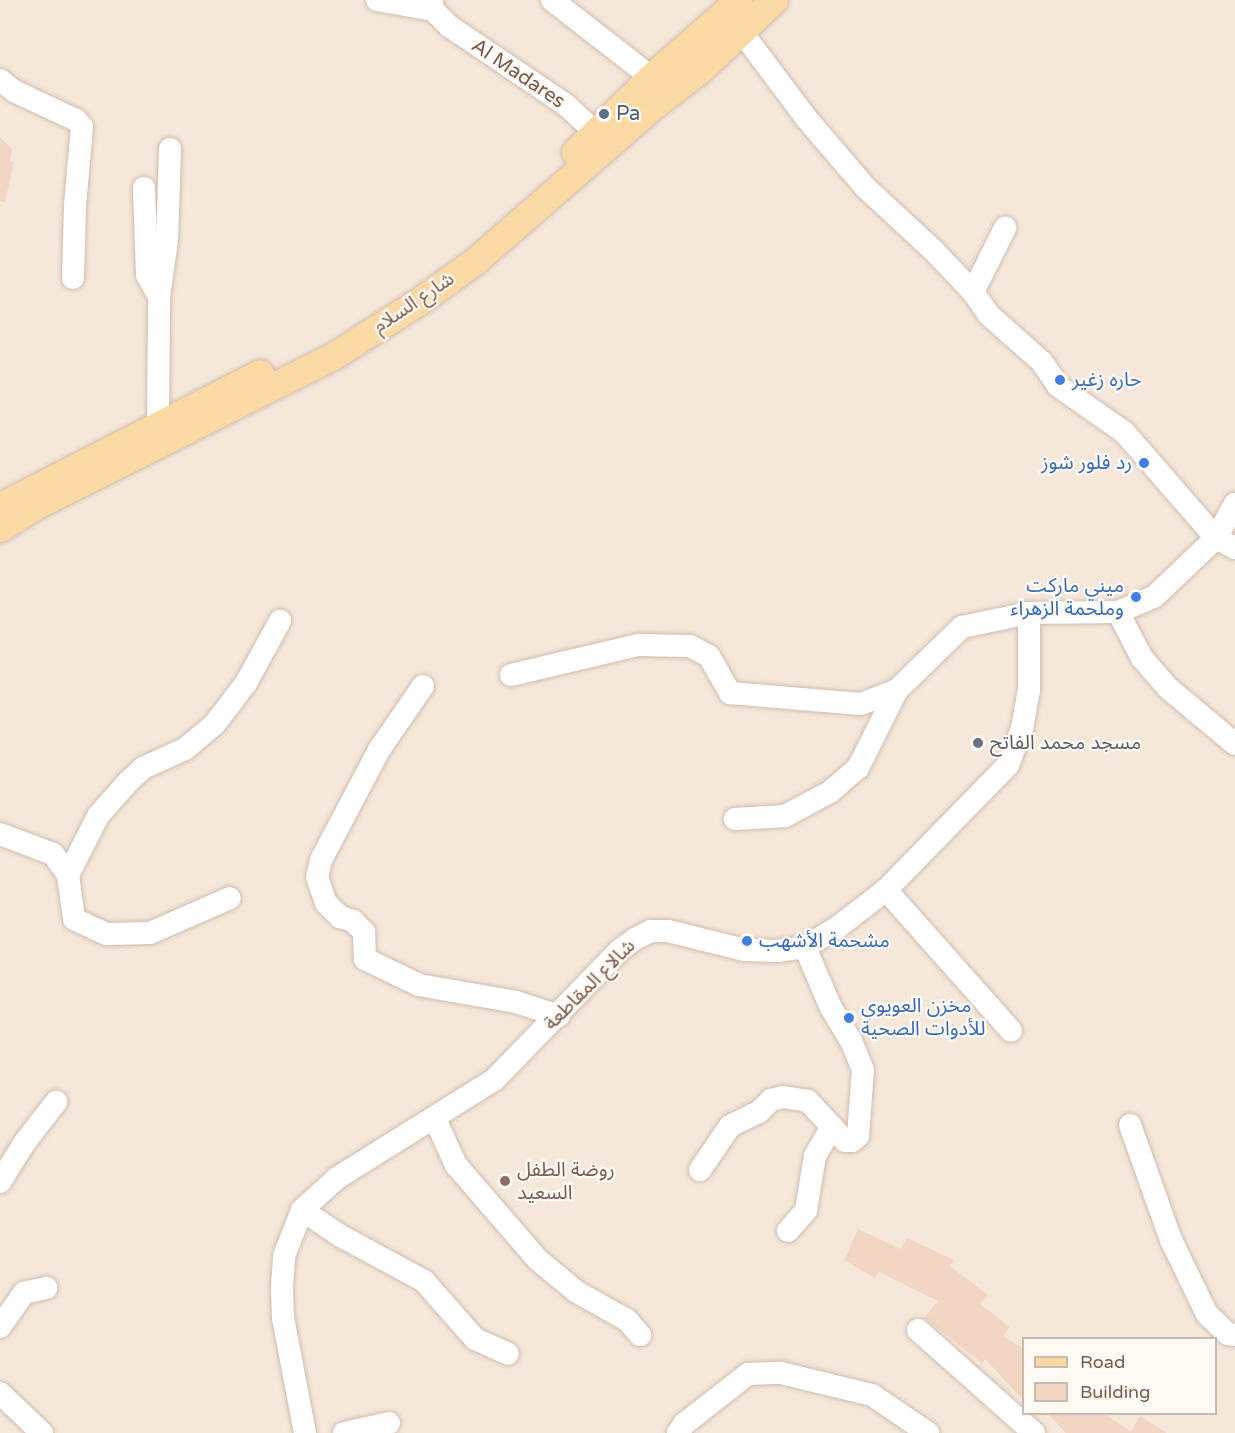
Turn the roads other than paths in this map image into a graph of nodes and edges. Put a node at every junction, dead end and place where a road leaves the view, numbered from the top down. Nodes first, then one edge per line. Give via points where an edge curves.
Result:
1 (377, 0) edge
2 (552, 0) edge
3 (739, 0) edge
4 (774, 0) edge
5 (432, 5) edge
6 (741, 31) junction
7 (651, 77) junction
8 (0, 80) edge
9 (602, 138) junction
10 (170, 149) dead end
11 (144, 188) dead end
12 (1005, 228) dead end
13 (73, 278) dead end
14 (974, 292) junction
15 (159, 297) junction
16 (158, 423) junction
17 (1235, 504) edge
18 (0, 506) edge
19 (0, 528) edge
20 (1225, 543) edge
21 (1118, 612) junction
22 (1029, 613) junction
23 (280, 621) dead end
24 (511, 675) dead end
25 (423, 686) dead end
26 (897, 690) junction
27 (1235, 744) edge
28 (735, 819) dead end
29 (0, 834) edge
30 (68, 875) junction
31 (886, 890) junction
32 (230, 898) dead end
33 (805, 947) junction
34 (559, 1016) junction
35 (1011, 1031) dead end
36 (56, 1102) dead end
37 (435, 1119) junction
38 (1130, 1125) dead end
39 (832, 1126) junction
40 (700, 1170) dead end
41 (0, 1182) edge
42 (302, 1210) junction
43 (788, 1231) dead end
44 (46, 1288) dead end
45 (0, 1327) edge
46 (918, 1330) dead end
47 (640, 1335) dead end
48 (1235, 1335) edge
49 (508, 1354) dead end
50 (0, 1393) edge
51 (389, 1423) dead end
52 (42, 1433) edge
53 (305, 1433) edge
54 (344, 1433) edge
55 (678, 1433) edge
56 (928, 1433) edge
57 (1034, 1433) edge

1 - 5 street
2 - 7 street
3 - 7 main road, شارع السلام
4 - 6 main road, شارع السلام
5 - 9 street, Al Madares via 456,31 566,105
6 - 9 main road, شارع السلام via 702,68
6 - 14 street via 806,118 866,188
7 - 9 main road, شارع السلام
8 - 13 street via 81,125
9 - 16 main road, شارع السلام via 403,292 315,345
9 - 19 main road, شارع السلام via 475,261 372,332 334,355 35,506
10 - 15 street via 167,240
11 - 15 street via 147,275
12 - 14 street
14 - 20 street via 989,315 1042,362 1058,386 1124,432
15 - 16 street
16 - 18 main road, شارع السلام
17 - 20 street
20 - 21 street via 1154,597
21 - 22 street
21 - 27 street via 1142,658 1168,688
22 - 26 street via 962,627
22 - 31 street, شالاع المقاطعة via 1029,691 1022,729 1008,765
23 - 30 street via 246,683 214,725 185,749 143,768 128,782 98,816
24 - 26 street via 638,645 690,646 709,656 730,693 861,704
25 - 34 street via 379,750 321,860 317,877 326,903 364,932 365,959 419,985 516,1002
26 - 28 street via 858,768 830,792 785,816
29 - 30 street via 52,854
30 - 32 street via 74,919 106,934 150,933
31 - 33 street, شالاع المقاطعة
31 - 35 street
33 - 34 street, شالاع المقاطعة via 745,951 668,931 651,932 619,951
33 - 39 street via 863,1070 858,1136 847,1141
34 - 37 street, شالاع المقاطعة via 494,1080
36 - 41 street
37 - 42 street, شالاع المقاطعة via 337,1178
37 - 47 street via 456,1165 537,1260 577,1292 627,1320
38 - 48 street via 1171,1240 1207,1314 1228,1334
39 - 40 street via 808,1101 791,1096 774,1099 757,1113 730,1126
39 - 43 street via 815,1156 806,1210
42 - 49 street via 424,1281 475,1339
42 - 53 street, شالاع المقاطعة via 284,1256 282,1287 283,1318
44 - 45 street via 24,1293
46 - 57 street
50 - 52 street
51 - 54 street
55 - 56 street via 684,1424 748,1374 781,1373 872,1395

